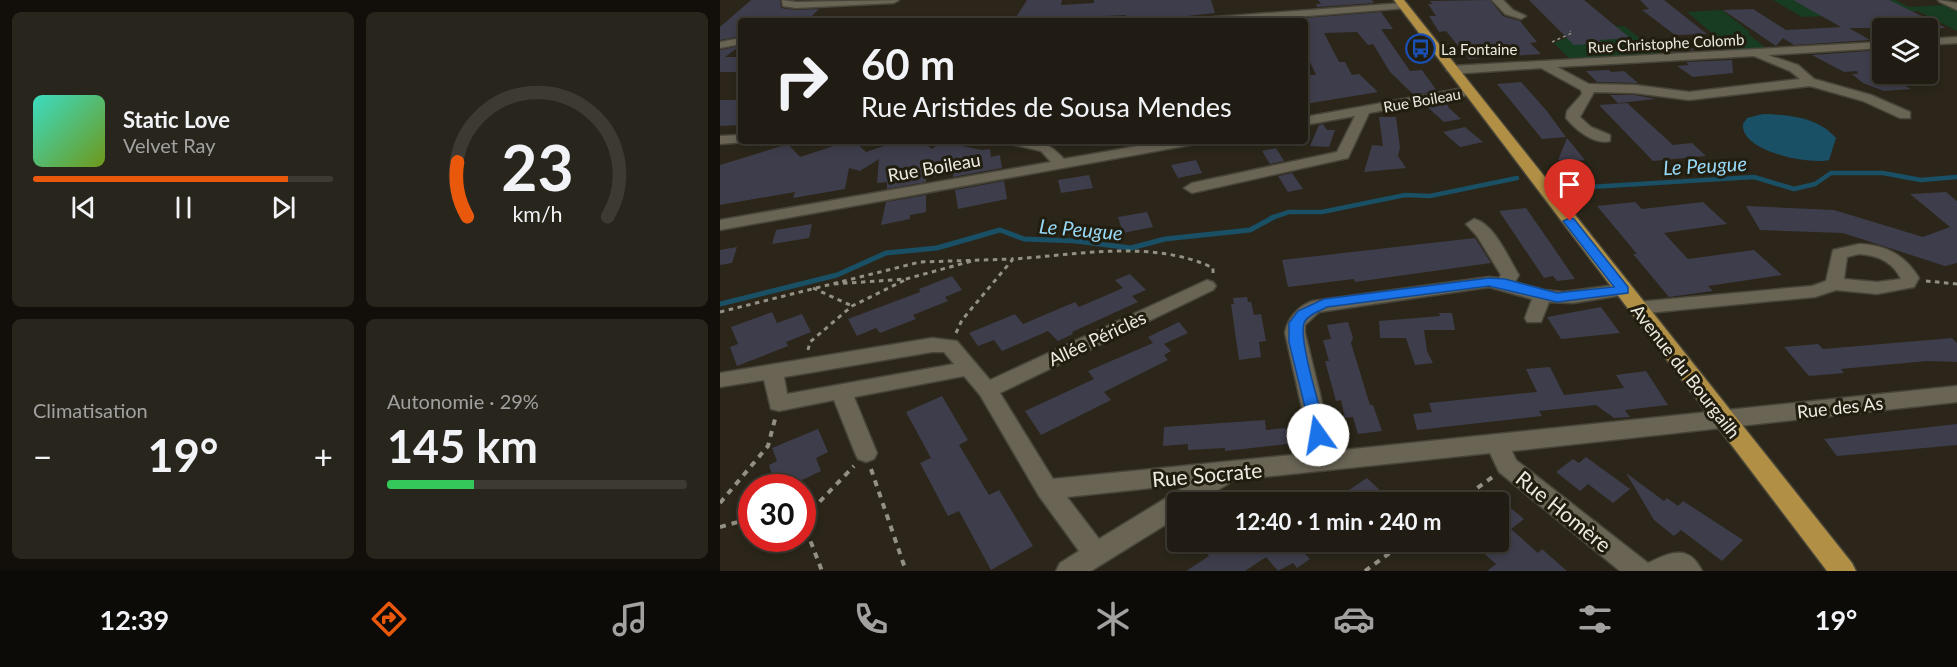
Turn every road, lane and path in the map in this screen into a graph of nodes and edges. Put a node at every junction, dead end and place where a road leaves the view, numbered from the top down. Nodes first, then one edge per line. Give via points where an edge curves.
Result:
1 (787, 0) edge
2 (894, 0) edge
3 (1497, 0) edge
4 (1943, 0) edge
5 (1401, 3) edge
6 (1957, 7) edge
7 (1521, 16) dead end
8 (1236, 18) edge
9 (1570, 31) dead end
10 (1957, 40) edge
11 (1938, 41) edge
12 (738, 42) edge
13 (1552, 42) dead end
14 (720, 45) edge
15 (1872, 46) edge
16 (1769, 54) junction
17 (1561, 68) junction
18 (1452, 70) junction
19 (1810, 82) junction
20 (1587, 88) junction
21 (1469, 92) junction
22 (1364, 110) junction
23 (1905, 115) dead end
24 (1308, 120) edge
25 (1605, 138) dead end
26 (738, 139) edge
27 (720, 140) edge
28 (1173, 144) edge
29 (1045, 145) edge
30 (1061, 164) junction
31 (1192, 188) dead end
32 (1474, 224) dead end
33 (720, 225) edge
34 (1014, 259) junction
35 (976, 260) junction
36 (1910, 278) junction
37 (906, 279) junction
38 (1505, 283) junction
39 (1834, 284) junction
40 (1957, 284) edge
41 (824, 285) junction
42 (1207, 286) joint
43 (813, 288) junction
44 (1623, 290) junction
45 (1542, 296) junction
46 (852, 306) junction
47 (1637, 308) junction
48 (720, 312) edge
49 (1534, 318) dead end
50 (950, 346) junction
51 (805, 367) junction
52 (969, 368) junction
53 (772, 371) junction
54 (720, 380) edge
55 (987, 390) junction
56 (841, 392) junction
57 (1957, 394) edge
58 (779, 403) junction
59 (1724, 420) junction
60 (866, 453) junction
61 (1502, 455) junction
62 (1325, 462) junction
63 (1229, 472) junction
64 (1047, 489) junction
65 (1197, 492) edge
66 (1467, 492) edge
67 (720, 503) edge
68 (816, 505) edge
69 (1167, 511) edge
70 (738, 522) edge
71 (720, 527) edge
72 (815, 552) edge
73 (1391, 552) edge
74 (1096, 555) junction
75 (822, 571) edge
76 (906, 571) edge
77 (1069, 571) edge
78 (1365, 571) edge
79 (1639, 571) edge
80 (1658, 571) edge
81 (1689, 571) edge
82 (1843, 571) edge

1 - 2 street via 787,4 796,5
3 - 7 street via 1509,12
4 - 6 street
5 - 8 street
5 - 18 main road, Avenue du Bourgailh
9 - 13 path
10 - 11 street
12 - 14 street
15 - 16 street, Rue Christophe Colomb
16 - 17 street, Rue Christophe Colomb via 1753,52
16 - 19 street
17 - 18 street via 1544,65
17 - 20 street
18 - 21 main road, Avenue du Bourgailh
19 - 20 street via 1703,96
19 - 23 street via 1867,98
20 - 25 street via 1588,95 1574,111 1574,118 1586,130
21 - 22 street, Rue Boileau
21 - 44 main road, Avenue du Bourgailh
22 - 24 street, Rue Boileau
22 - 31 street via 1343,155
26 - 27 street
28 - 30 street, Rue Boileau
29 - 30 street
30 - 33 street, Rue Boileau
32 - 38 street via 1510,275
34 - 35 path
34 - 42 path via 1187,256 1213,268 1214,276
34 - 50 path via 963,320
35 - 37 path
35 - 41 path via 920,262
36 - 39 street via 1908,283 1886,288
36 - 39 street via 1897,261 1859,248 1839,254
36 - 40 path
37 - 41 path
37 - 46 path
38 - 45 street
38 - 62 street via 1324,303 1303,314 1296,323 1296,342
39 - 47 street via 1815,291
41 - 43 path
42 - 55 street, Allée Périclès
43 - 46 path
43 - 48 path
44 - 45 street
44 - 47 main road, Avenue du Bourgailh
45 - 49 street
46 - 51 path via 810,342
47 - 59 main road, Avenue du Bourgailh
50 - 51 street via 932,345
50 - 52 street
51 - 53 street
52 - 55 street
52 - 56 street
53 - 54 street
53 - 58 street
55 - 64 street
56 - 58 street
56 - 60 street
57 - 59 street, Rue des As
58 - 67 path via 768,446
59 - 61 street, Rue Socrate
59 - 82 main road, Avenue du Bourgailh
60 - 68 path
60 - 76 path
61 - 62 street, Rue Socrate
61 - 66 path
61 - 79 street, Rue Homère
62 - 63 street, Rue Socrate
63 - 64 street, Rue Socrate
63 - 65 street
64 - 74 street
69 - 74 street
70 - 71 path
72 - 75 path
73 - 78 path
74 - 77 street
80 - 81 street via 1683,563

